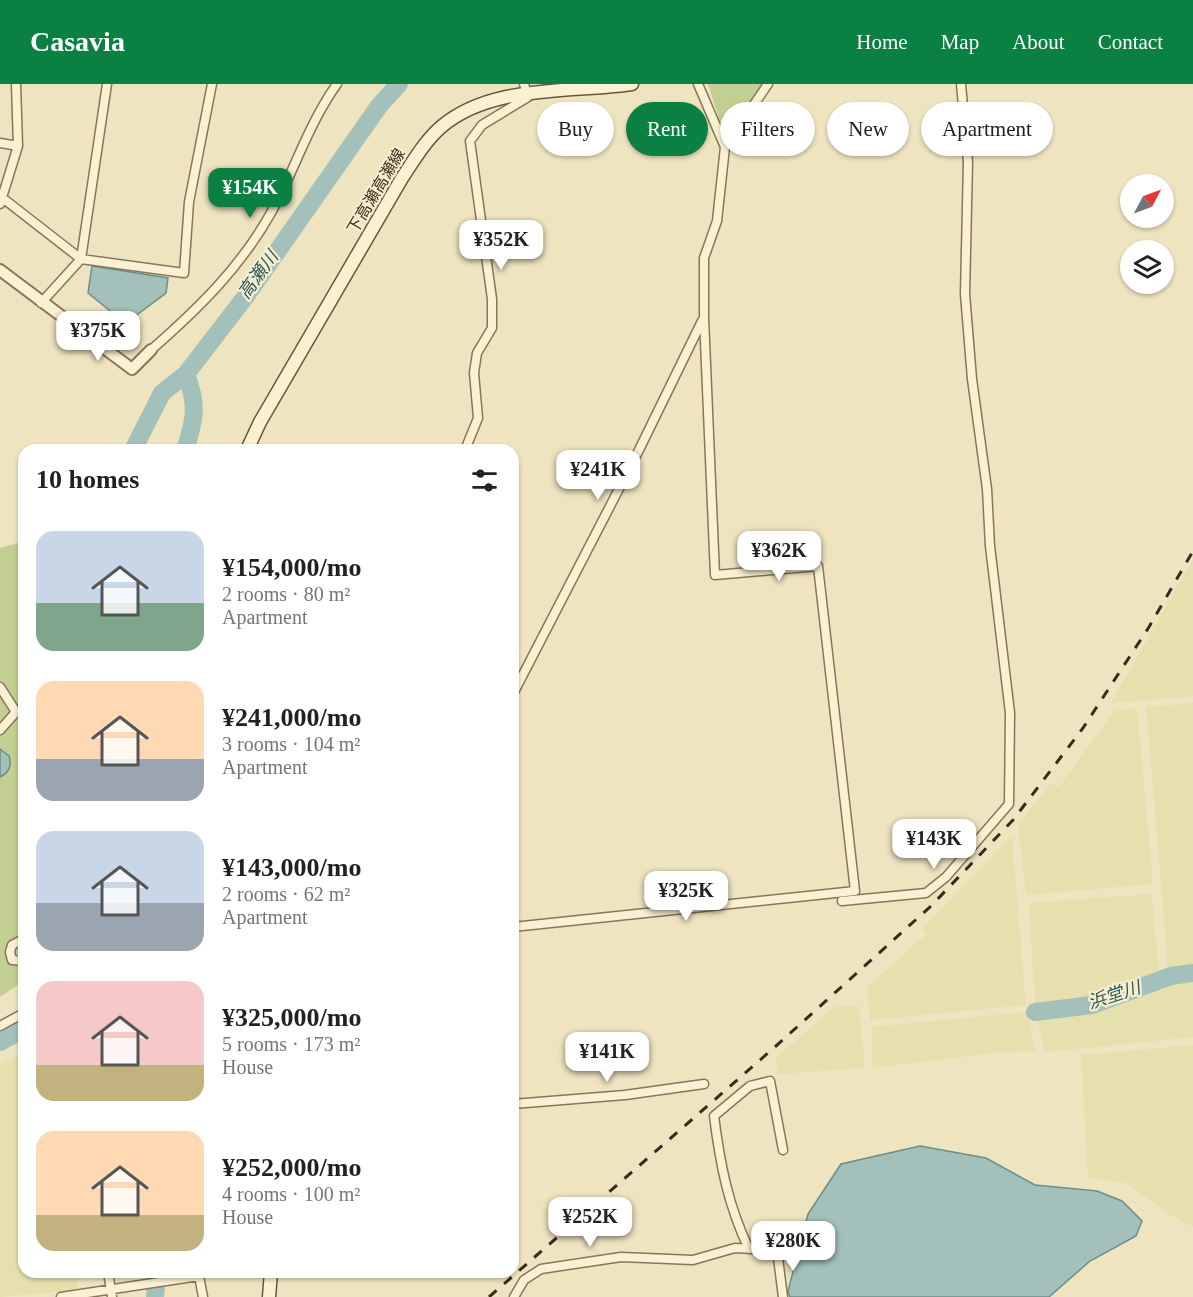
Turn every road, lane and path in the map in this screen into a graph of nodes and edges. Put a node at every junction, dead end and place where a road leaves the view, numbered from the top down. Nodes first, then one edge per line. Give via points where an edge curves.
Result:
1 (16, 84) edge
2 (107, 84) edge
3 (212, 84) edge
4 (337, 84) edge
5 (632, 84) edge
6 (699, 84) edge
7 (768, 84) edge
8 (961, 84) edge
9 (525, 88) edge
10 (756, 102) edge
11 (720, 135) edge
12 (0, 143) edge
13 (18, 146) junction
14 (724, 156) edge
15 (1, 200) edge
16 (81, 259) junction
17 (0, 270) edge
18 (41, 303) junction
19 (704, 318) junction
20 (151, 350) joint
21 (250, 444) edge
22 (467, 444) edge
23 (519, 682) edge
24 (0, 687) edge
25 (0, 730) edge
26 (843, 901) dead end
27 (519, 926) edge
28 (18, 942) edge
29 (18, 960) edge
30 (18, 1016) edge
31 (0, 1026) edge
32 (704, 1084) dead end
33 (519, 1104) edge
34 (783, 1150) dead end
35 (749, 1249) junction
36 (109, 1278) edge
37 (190, 1278) edge
38 (200, 1278) edge
39 (271, 1278) edge
40 (113, 1293) edge
41 (62, 1297) edge
42 (203, 1297) edge
43 (269, 1297) edge
44 (514, 1297) edge
45 (783, 1297) edge

1 - 13 street
2 - 16 street
3 - 16 street via 189,202 184,273
4 - 20 street via 315,117 271,212 229,274 202,305
5 - 9 main road, 下高瀬高瀬線
6 - 11 street
7 - 10 street
8 - 26 street via 968,162 965,294 1010,713 1009,804 946,877 926,893
9 - 21 main road, 下高瀬高瀬線 via 462,112 428,140 402,178
9 - 22 street via 528,97 482,125 470,141 492,299 492,328 477,353 474,372 478,418
12 - 13 street
13 - 15 street
14 - 19 street via 717,221 704,258
15 - 16 street
16 - 18 street
17 - 18 street
18 - 20 street via 132,369
19 - 23 street
19 - 27 street via 715,575 818,566 855,891
24 - 25 street via 16,712
28 - 29 street via 10,952 12,960
30 - 31 street
32 - 33 street
34 - 35 street via 770,1081 750,1086 714,1116 722,1175
35 - 44 street via 735,1248 693,1260 621,1257 541,1269 524,1280
35 - 45 street via 777,1250
36 - 40 street
37 - 40 street
38 - 42 street
39 - 43 main road
40 - 41 street

